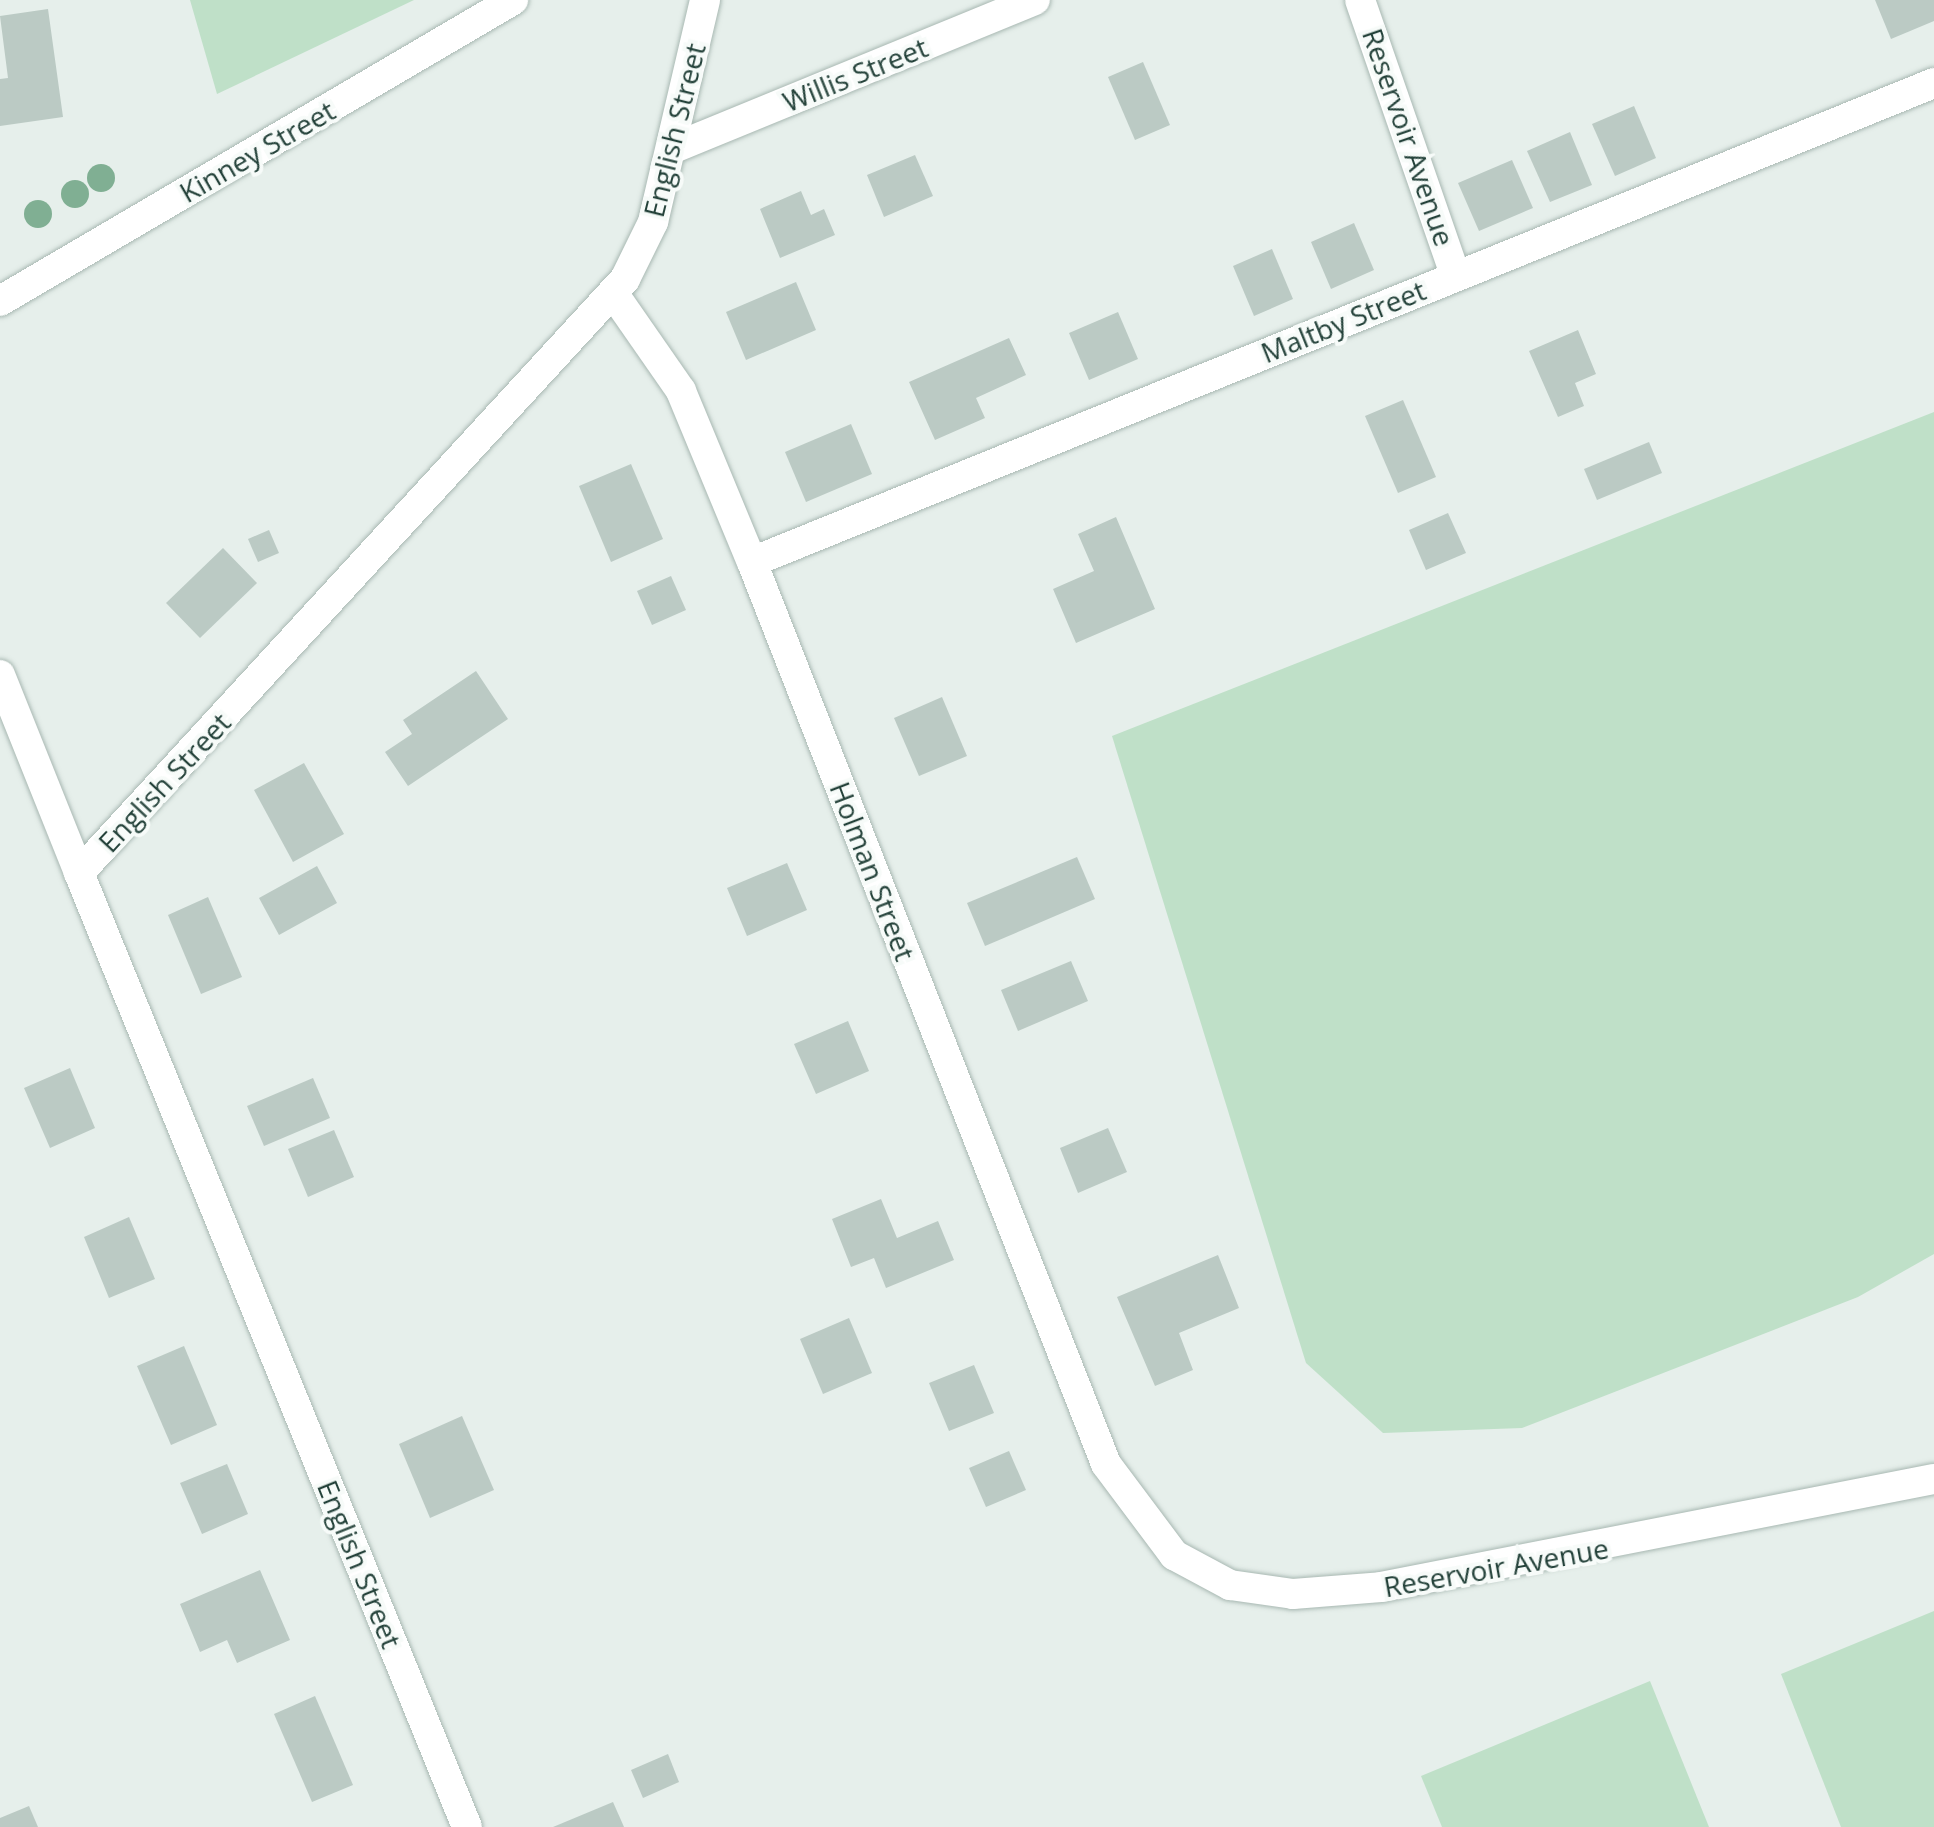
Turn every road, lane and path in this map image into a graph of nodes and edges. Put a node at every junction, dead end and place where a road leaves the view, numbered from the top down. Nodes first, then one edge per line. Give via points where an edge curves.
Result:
1 (513, 0) edge
2 (704, 0) edge
3 (1035, 0) edge
4 (1360, 0) edge
5 (1934, 83) edge
6 (674, 148) junction
7 (1456, 275) junction
8 (613, 292) junction
9 (0, 301) edge
10 (752, 562) junction
11 (0, 674) edge
12 (79, 874) junction
13 (1106, 1464) joint
14 (1934, 1479) edge
15 (466, 1827) edge

1 - 9 street, Kinney Street
2 - 6 street, English Street
3 - 6 street, Willis Street
4 - 7 street, Reservoir Avenue
5 - 7 street, Maltby Street
6 - 8 street, English Street via 654,222
7 - 10 street, Maltby Street
8 - 10 street, Holman Street via 680,391
8 - 12 street, English Street
10 - 13 street, Holman Street
11 - 12 street
12 - 15 street, English Street
13 - 14 street, Reservoir Avenue via 1174,1555 1230,1585 1293,1594 1480,1574

